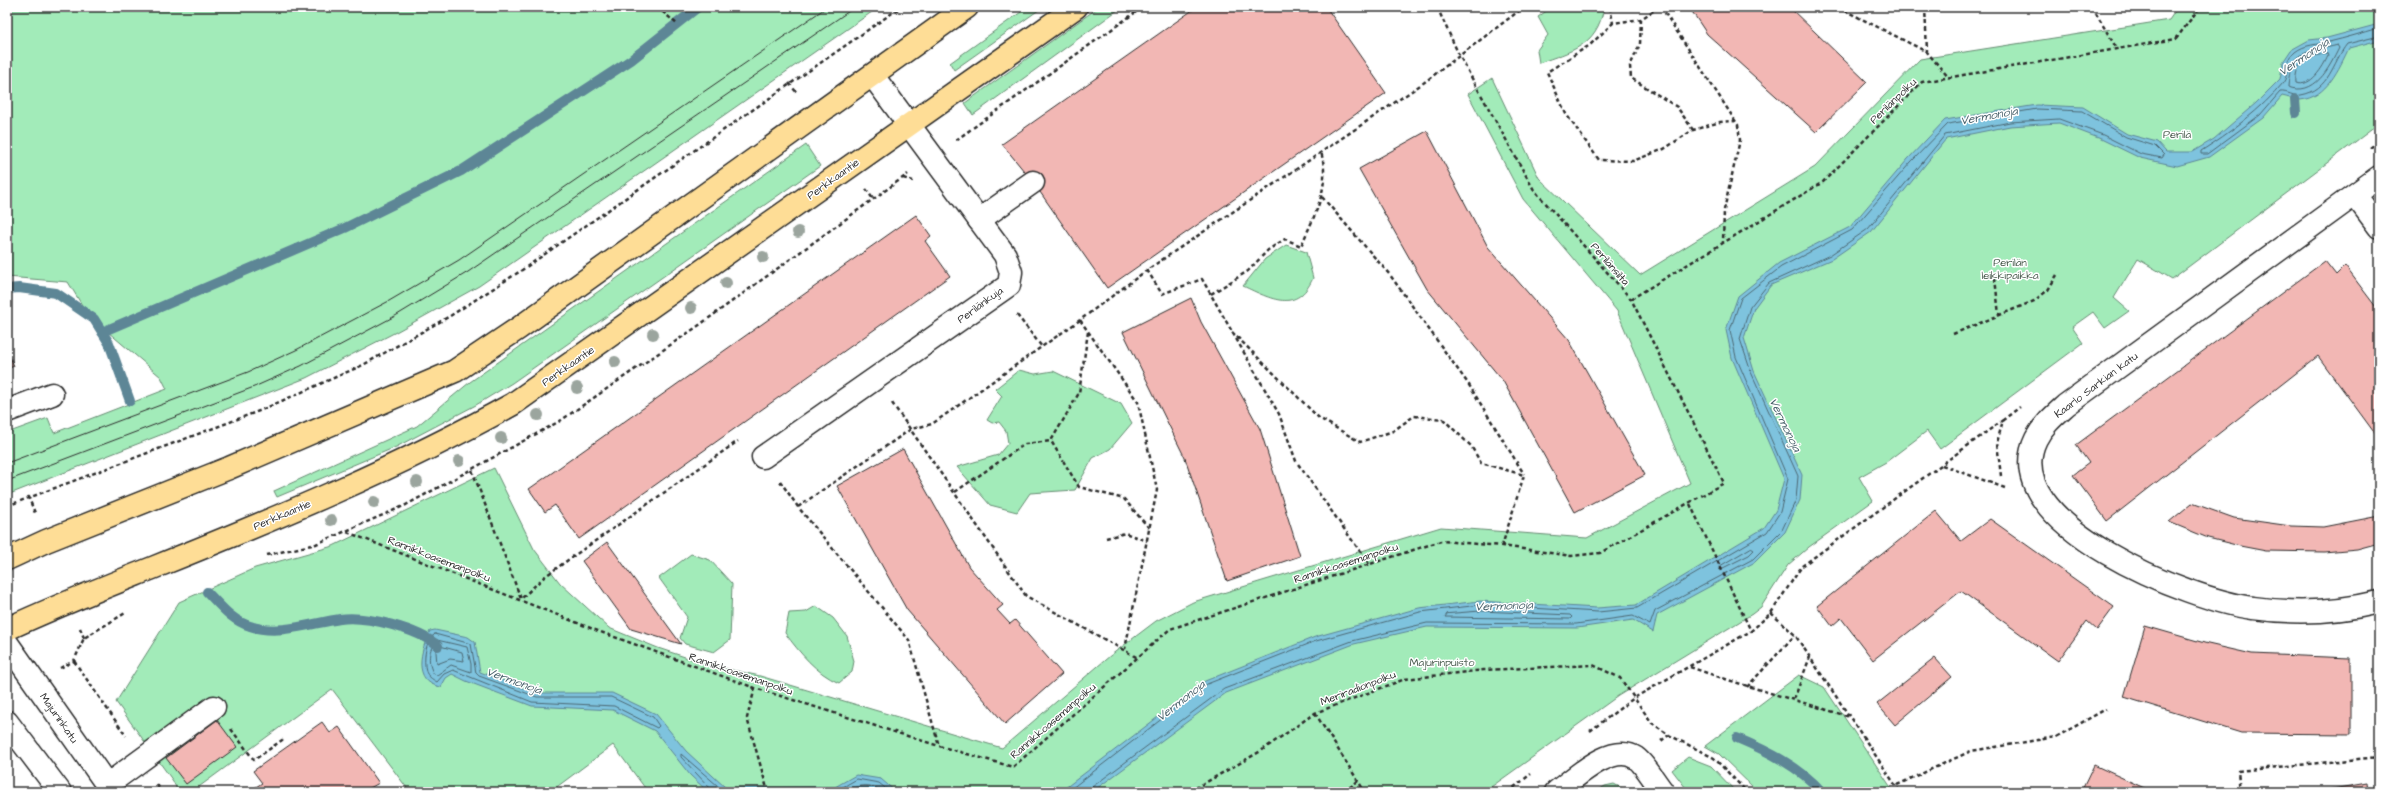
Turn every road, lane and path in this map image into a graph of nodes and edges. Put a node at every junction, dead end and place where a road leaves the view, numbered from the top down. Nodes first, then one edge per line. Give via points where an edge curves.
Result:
1 (657, 7) edge
2 (901, 7) edge
3 (967, 7) edge
4 (1076, 7) edge
5 (1143, 7) edge
6 (1437, 7) edge
7 (1524, 7) edge
8 (1610, 7) edge
9 (1660, 7) edge
10 (1838, 7) edge
11 (1925, 7) edge
12 (2092, 7) edge
13 (2200, 7) edge
14 (1641, 20) junction
15 (1613, 23) junction
16 (677, 24) dead end
17 (2117, 49) junction
18 (1927, 52) junction
19 (1459, 55) junction
20 (873, 76) junction
21 (1949, 78) junction
22 (1735, 121) junction
23 (910, 124) junction
24 (1693, 130) junction
25 (1321, 152) junction
26 (933, 156) junction
27 (2379, 177) edge
28 (902, 178) junction
29 (917, 182) dead end
30 (1033, 182) dead end
31 (2354, 195) junction
32 (1322, 197) junction
33 (979, 220) junction
34 (2379, 227) edge
35 (1724, 242) junction
36 (1147, 270) junction
37 (2057, 275) dead end
38 (1995, 278) dead end
39 (1211, 294) junction
40 (1630, 299) junction
41 (1999, 315) junction
42 (1080, 320) junction
43 (1088, 332) junction
44 (1232, 332) junction
45 (1953, 334) dead end
46 (875, 380) junction
47 (52, 394) dead end
48 (7, 411) edge
49 (2003, 420) dead end
50 (911, 429) junction
51 (1051, 441) junction
52 (763, 457) junction
53 (472, 470) junction
54 (1524, 475) junction
55 (954, 492) junction
56 (1690, 504) junction
57 (7, 506) edge
58 (798, 507) junction
59 (1150, 528) junction
60 (346, 532) junction
61 (1106, 538) dead end
62 (1147, 541) junction
63 (1502, 546) junction
64 (260, 556) dead end
65 (7, 559) edge
66 (1369, 564) junction
67 (521, 599) junction
68 (2379, 602) edge
69 (129, 610) dead end
70 (1771, 613) junction
71 (7, 629) edge
72 (1751, 631) junction
73 (1795, 635) junction
74 (7, 643) edge
75 (1125, 649) junction
76 (1810, 657) junction
77 (1138, 658) junction
78 (74, 661) junction
79 (1690, 666) junction
80 (32, 680) junction
81 (1747, 687) junction
82 (755, 688) junction
83 (1634, 698) junction
84 (1794, 699) junction
85 (214, 707) joint
86 (2106, 709) dead end
87 (1315, 713) junction
88 (1850, 717) junction
89 (7, 722) edge
90 (285, 738) dead end
91 (939, 746) junction
92 (2379, 757) edge
93 (142, 760) junction
94 (1358, 781) junction
95 (1897, 785) junction
96 (109, 789) edge
97 (60, 792) edge
98 (162, 792) edge
99 (768, 792) edge
100 (1189, 792) edge
101 (1344, 792) edge
102 (1365, 792) edge
103 (1556, 792) edge
104 (1663, 792) edge
105 (1747, 792) edge
106 (1900, 792) edge
107 (2240, 792) edge

1 - 16 path
2 - 57 path via 519,272 450,316 363,365 259,411
3 - 20 main road
4 - 23 main road, Perkkaantie
5 - 26 path
6 - 19 path, Perilänsilta
7 - 19 path
8 - 15 path
9 - 14 path
9 - 22 path
10 - 18 path
11 - 18 path
12 - 17 path
13 - 17 path, Perilänpolku via 2176,39
14 - 15 path
14 - 24 path via 1640,44 1630,66 1631,78 1677,107
15 - 24 path via 1590,45 1547,72 1566,114 1599,160 1633,161 1664,149
17 - 21 path, Perilänpolku
18 - 21 path
19 - 25 path via 1422,84
19 - 40 path, Perilänsilta via 1534,190
20 - 23 street, Perilänkuja
20 - 65 main road via 455,371
21 - 35 path, Perilänpolku via 1922,82 1823,182
22 - 24 path via 1720,122
22 - 35 path via 1740,140 1724,210
23 - 26 street, Perilänkuja
23 - 71 main road, Perkkaantie via 513,404 481,422 366,480 154,568 67,601
25 - 32 path via 1326,168
25 - 36 path
26 - 28 path
26 - 33 street, Perilänkuja
27 - 31 street, Kaarlo Sarkian katu
28 - 29 path
28 - 53 path via 698,326 560,421
30 - 33 street
31 - 34 street
31 - 68 street, Kaarlo Sarkian katu via 2066,405 2042,429 2036,440 2031,467 2032,478 2039,491 2068,525 2116,559 2179,589 2252,608 2293,612
32 - 39 path via 1302,246 1285,239 1268,250 1248,271
32 - 54 path via 1390,275 1469,385
33 - 46 street, Perilänkuja via 1005,255 1010,272 1009,285
35 - 40 path, Perilänpolku
36 - 39 path via 1162,294 1202,279
36 - 42 path
37 - 41 path via 2048,290 2034,301
38 - 41 path
39 - 44 path
40 - 56 path, Perilänsilta via 1724,483
41 - 45 path
42 - 43 path
42 - 50 path via 932,424
43 - 51 path via 1079,394
43 - 59 path via 1138,402 1157,490
44 - 54 path via 1319,418 1360,442 1393,431 1414,416 1443,418 1471,446 1481,463
44 - 66 path via 1279,414 1296,461
46 - 50 path
46 - 52 street, Perilänkuja
47 - 48 street
49 - 70 path via 1802,566
50 - 55 path
50 - 58 path
51 - 55 path via 1025,444
51 - 59 path via 1079,487 1124,499
52 - 58 path
52 - 67 path via 746,435 544,577
53 - 60 path via 406,505
53 - 67 path
54 - 63 path
55 - 75 path via 1026,596
56 - 63 path, Rannikkoasemanpolku via 1600,553 1571,556
56 - 72 path
58 - 91 path via 909,640
59 - 62 path
60 - 64 path via 316,544
60 - 67 path, Rannikkoasemanpolku
61 - 62 path via 1126,533
62 - 75 path
63 - 66 path, Rannikkoasemanpolku via 1441,541
66 - 77 path, Rannikkoasemanpolku via 1170,629
67 - 82 path, Rannikkoasemanpolku via 598,631
69 - 78 path via 84,638
70 - 72 path
70 - 73 path
72 - 79 path
73 - 76 path
73 - 81 path
74 - 80 street, Majurinkatu
75 - 77 path
76 - 84 path
76 - 88 path
77 - 91 path, Rannikkoasemanpolku via 1013,767
78 - 80 path
78 - 93 path
79 - 81 path
79 - 83 path
80 - 96 street, Majurinkatu
81 - 84 path
82 - 91 path, Rannikkoasemanpolku
82 - 99 path via 747,718
83 - 87 path, Meriradionpolku via 1620,678 1593,665 1484,670 1405,679
83 - 105 path, Meriradionpolku via 1652,723 1669,735 1714,758
84 - 88 path
85 - 90 path via 254,760
85 - 93 street
86 - 95 path via 2056,737 1971,751
87 - 94 path
87 - 100 path, Meriradionpolku via 1261,751
88 - 95 path
89 - 97 street
92 - 107 path via 2238,771
93 - 96 street
93 - 98 path
94 - 101 path
94 - 102 path
95 - 106 path
103 - 104 street via 1604,758 1623,754 1637,758

